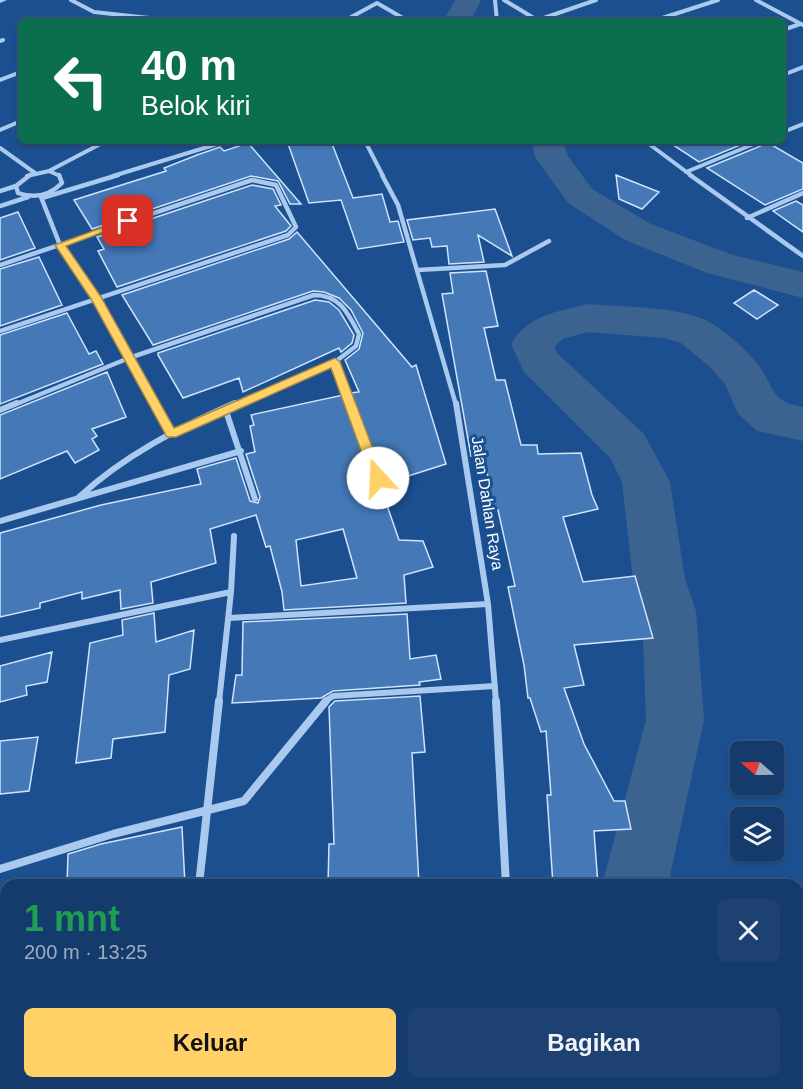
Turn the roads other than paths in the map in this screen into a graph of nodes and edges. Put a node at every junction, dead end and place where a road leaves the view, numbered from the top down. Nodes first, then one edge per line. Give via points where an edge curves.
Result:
1 (71, 0) edge
2 (495, 0) edge
3 (504, 0) edge
4 (596, 0) edge
5 (718, 0) edge
6 (756, 0) edge
7 (149, 18) edge
8 (350, 18) edge
9 (403, 18) edge
10 (497, 18) edge
11 (531, 18) edge
12 (545, 18) edge
13 (662, 18) edge
14 (802, 25) edge
15 (786, 29) edge
16 (803, 67) edge
17 (18, 73) edge
18 (786, 74) edge
19 (0, 80) edge
20 (18, 122) edge
21 (803, 124) edge
22 (0, 130) edge
23 (786, 131) edge
24 (100, 144) edge
25 (217, 144) edge
26 (367, 144) edge
27 (649, 144) edge
28 (754, 144) edge
29 (0, 148) edge
30 (49, 171) junction
31 (34, 172) junction
32 (686, 172) junction
33 (16, 186) junction
34 (0, 191) edge
35 (803, 193) edge
36 (28, 197) junction
37 (42, 197) junction
38 (0, 206) edge
39 (747, 218) junction
40 (549, 241) dead end
41 (60, 245) junction
42 (803, 256) edge
43 (0, 265) edge
44 (418, 270) junction
45 (96, 297) junction
46 (0, 332) edge
47 (129, 358) junction
48 (335, 362) junction
49 (225, 408) junction
50 (0, 410) edge
51 (171, 434) junction
52 (241, 451) junction
53 (378, 478) dead end
54 (79, 497) junction
55 (255, 499) dead end
56 (0, 521) edge
57 (234, 536) dead end
58 (231, 592) junction
59 (488, 604) junction
60 (229, 618) junction
61 (0, 640) edge
62 (495, 686) junction
63 (208, 808) junction
64 (0, 869) edge
65 (200, 879) edge
66 (506, 879) edge

1 - 7 street via 94,12
2 - 10 street
3 - 11 street
4 - 12 street
5 - 13 street
6 - 14 street
8 - 9 street via 378,3
14 - 15 street
16 - 18 street
17 - 19 street
20 - 22 street
21 - 23 street
24 - 30 street
25 - 37 street
26 - 44 street, Jalan Dahlan Raya via 398,205
27 - 32 street
28 - 32 street
29 - 31 street
30 - 31 street
30 - 37 street via 60,175 62,183
31 - 33 street
32 - 39 street
33 - 34 street
33 - 36 street via 18,193
35 - 39 street
36 - 37 street
36 - 38 street
37 - 41 street
39 - 42 street
40 - 44 street via 505,266
41 - 43 street
41 - 45 street
41 - 45 street via 252,180 276,185 295,223 288,235
44 - 59 street, Jalan Dahlan Raya via 458,410
45 - 46 street
45 - 47 street
47 - 48 street via 314,295 327,294 337,298 359,334 356,346
47 - 50 street
47 - 51 street
48 - 49 street
48 - 53 street
49 - 51 street
49 - 52 street
51 - 54 street via 96,478
52 - 54 street
52 - 55 street
54 - 56 street
57 - 58 street
58 - 60 street
58 - 61 street
59 - 60 street
59 - 62 street, Jalan Dahlan Raya
60 - 63 street
62 - 63 street via 333,696 244,801 233,807
62 - 66 street, Jalan Dahlan Raya
63 - 64 street via 66,846
63 - 65 street

